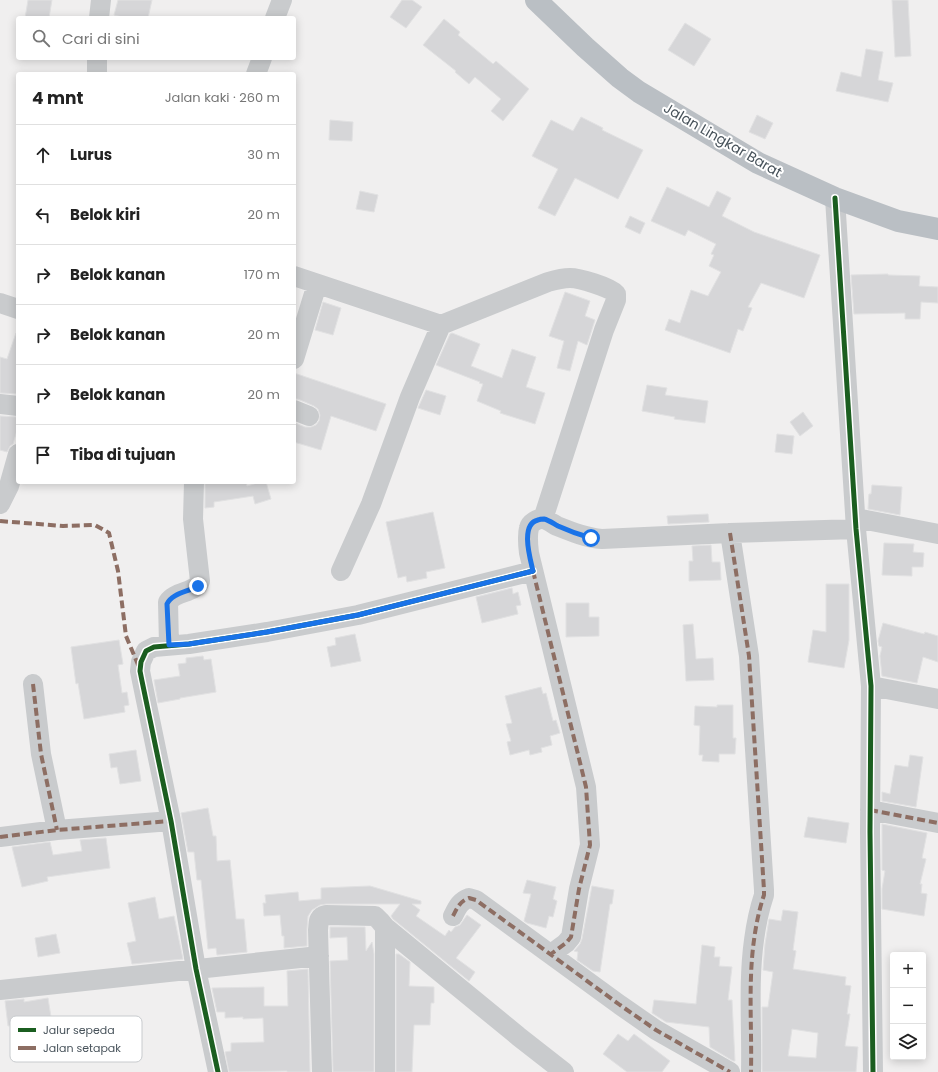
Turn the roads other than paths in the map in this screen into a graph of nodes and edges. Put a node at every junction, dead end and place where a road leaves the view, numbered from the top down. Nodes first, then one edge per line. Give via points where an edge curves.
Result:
1 (101, 0) edge
2 (282, 0) edge
3 (536, 0) edge
4 (99, 16) edge
5 (276, 16) edge
6 (97, 60) edge
7 (261, 60) edge
8 (97, 72) edge
9 (257, 72) edge
10 (835, 198) junction
11 (938, 229) edge
12 (296, 277) edge
13 (317, 284) junction
14 (0, 303) edge
15 (16, 308) edge
16 (441, 325) junction
17 (296, 352) edge
18 (0, 404) edge
19 (16, 406) edge
20 (16, 461) edge
21 (194, 484) edge
22 (0, 504) edge
23 (543, 519) junction
24 (856, 524) junction
25 (730, 533) junction
26 (938, 534) edge
27 (341, 571) dead end
28 (533, 571) junction
29 (169, 645) junction
30 (33, 684) dead end
31 (871, 686) junction
32 (938, 699) edge
33 (870, 810) junction
34 (171, 821) junction
35 (938, 823) edge
36 (56, 830) junction
37 (0, 837) edge
38 (453, 916) dead end
39 (385, 927) junction
40 (551, 954) junction
41 (319, 956) junction
42 (196, 969) junction
43 (0, 990) edge
44 (218, 1072) edge
45 (322, 1072) edge
46 (385, 1072) edge
47 (564, 1072) edge
48 (730, 1072) edge
49 (751, 1072) edge
50 (873, 1072) edge

1 - 4 street
2 - 5 street
3 - 10 highway, Jalan Lingkar Barat via 602,63 639,92 758,164
6 - 8 street
7 - 9 street
10 - 11 highway, Jalan Lingkar Barat via 898,221
10 - 24 street
12 - 13 street
13 - 16 street
13 - 17 street
14 - 15 street
16 - 23 street via 560,279 582,279 616,294
16 - 27 street via 410,396 371,504
18 - 19 street
20 - 22 street via 9,486
21 - 29 street via 193,519 200,582 197,587 173,597 167,604
23 - 25 street via 583,536 596,538
23 - 28 street via 533,522 528,528
24 - 25 street
24 - 26 street
24 - 31 street
25 - 49 street via 749,656 764,895 754,940 751,974
28 - 29 street via 358,615 267,632
28 - 40 street via 586,787 590,836 571,937
29 - 34 street via 146,651 140,671
30 - 36 street via 41,754
31 - 32 street
31 - 33 street
33 - 35 street
33 - 50 street
34 - 36 street
34 - 42 street
36 - 37 street
38 - 40 street via 459,904 467,898 472,898
39 - 41 street via 372,916 322,916 319,919
39 - 46 street
39 - 47 street
40 - 48 street via 656,1030
41 - 42 street
41 - 45 street
42 - 43 street
42 - 44 street

